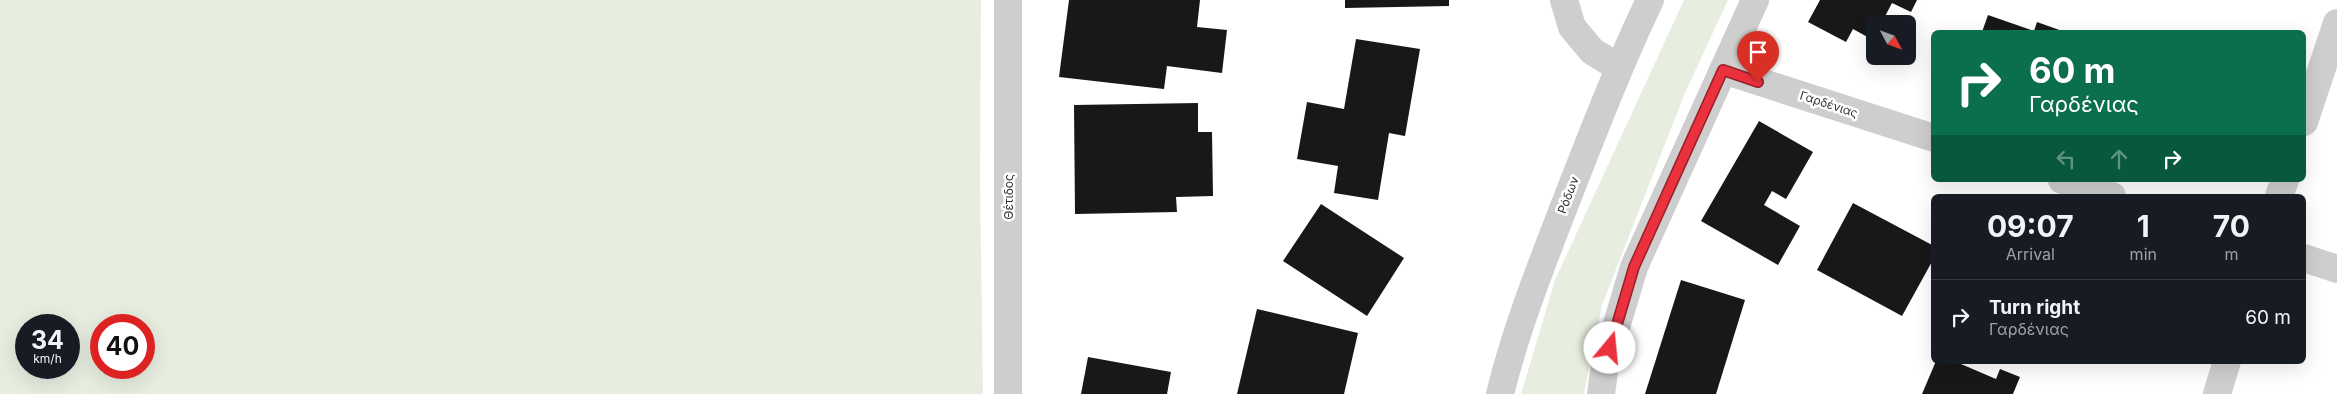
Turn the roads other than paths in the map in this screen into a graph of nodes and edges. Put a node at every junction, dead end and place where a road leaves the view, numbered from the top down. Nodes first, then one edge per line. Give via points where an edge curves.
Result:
1 (1008, 0) edge
2 (1564, 0) edge
3 (1650, 0) edge
4 (1755, 0) edge
5 (2337, 23) edge
6 (1618, 67) junction
7 (1723, 70) junction
8 (2306, 116) edge
9 (1931, 137) edge
10 (2068, 182) edge
11 (2284, 182) edge
12 (2106, 194) edge
13 (2280, 194) edge
14 (2306, 259) edge
15 (2337, 269) edge
16 (2226, 364) edge
17 (1008, 394) edge
18 (1500, 394) edge
19 (1602, 394) edge
20 (2217, 394) edge

1 - 17 street, Θέτιδος
2 - 6 street via 1572,27 1592,51
3 - 6 street, Ρόδων
4 - 7 street
5 - 8 street
6 - 18 street, Ρόδων via 1534,283
7 - 9 street, Γαρδένιας
7 - 19 street via 1634,267 1605,364
10 - 12 street
11 - 13 street
14 - 15 street
16 - 20 street

